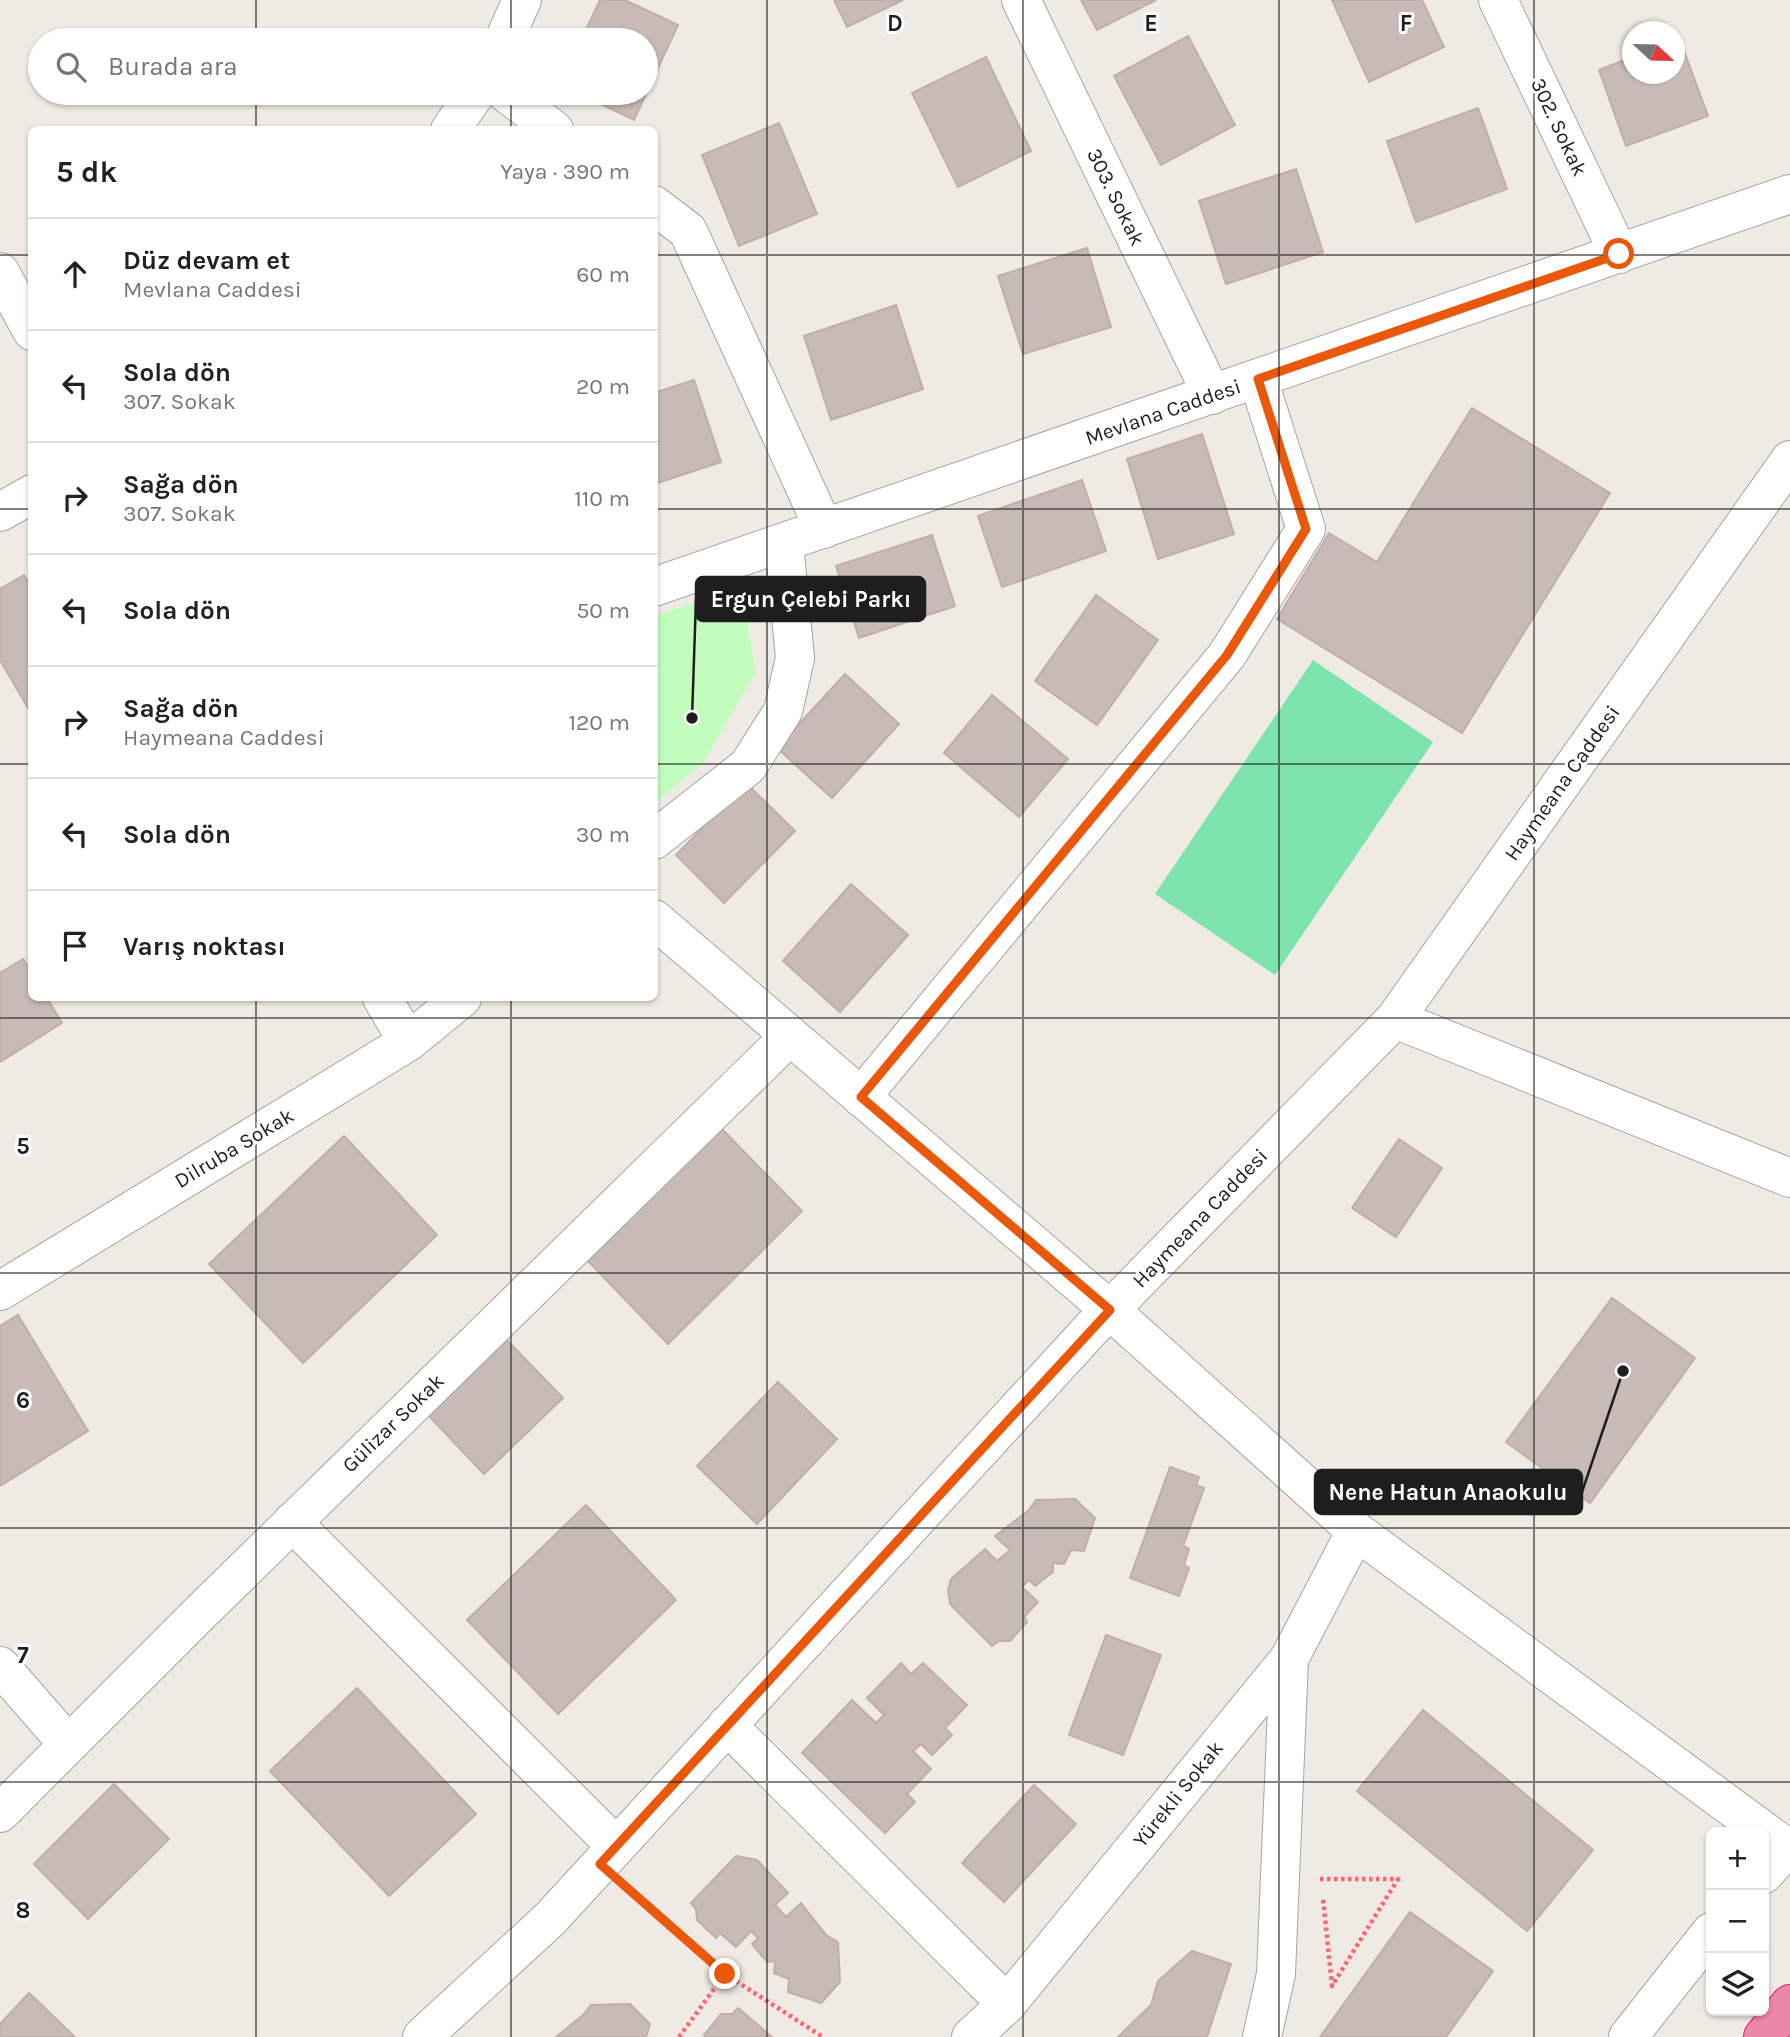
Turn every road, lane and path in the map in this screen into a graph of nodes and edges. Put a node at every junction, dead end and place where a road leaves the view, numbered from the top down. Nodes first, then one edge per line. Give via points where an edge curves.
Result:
1 (522, 0) edge
2 (1021, 0) edge
3 (1498, 0) edge
4 (509, 28) edge
5 (468, 105) edge
6 (522, 105) edge
7 (453, 126) edge
8 (549, 126) edge
9 (1790, 194) edge
10 (658, 208) edge
11 (1619, 254) junction
12 (15, 290) edge
13 (28, 321) edge
14 (1258, 379) junction
15 (1212, 395) junction
16 (1790, 460) edge
17 (28, 496) edge
18 (0, 512) edge
19 (824, 528) junction
20 (784, 543) junction
21 (658, 586) edge
22 (658, 837) edge
23 (658, 922) edge
24 (384, 1001) edge
25 (458, 1001) edge
26 (1395, 1019) junction
27 (790, 1035) junction
28 (408, 1042) junction
29 (861, 1097) junction
30 (1790, 1178) edge
31 (0, 1291) edge
32 (1110, 1310) junction
33 (292, 1522) junction
34 (1356, 1531) junction
35 (1289, 1658) junction
36 (0, 1666) edge
37 (727, 1725) junction
38 (68, 1744) junction
39 (0, 1813) edge
40 (608, 1855) junction
41 (1780, 1855) edge
42 (1321, 1879) junction
43 (1280, 1880) junction
44 (1706, 1938) edge
45 (725, 1974) junction
46 (1007, 2004) junction
47 (1790, 2004) edge
48 (422, 2037) edge
49 (679, 2037) edge
50 (823, 2037) edge
51 (971, 2037) edge
52 (1262, 2037) edge
53 (1628, 2037) edge
54 (1763, 2037) edge

1 - 4 street
2 - 15 street, 303. Sokak
3 - 11 street, 302. Sokak
5 - 7 street
6 - 8 street
9 - 11 street, Mevlana Caddesi
10 - 19 street via 688,231
11 - 14 street, Mevlana Caddesi
12 - 13 street
14 - 15 street, Mevlana Caddesi
14 - 29 street via 1306,529 1227,655
15 - 19 street, Mevlana Caddesi
16 - 26 street, Haymeana Caddesi
17 - 18 street
19 - 20 street, Mevlana Caddesi
20 - 21 street, Mevlana Caddesi
20 - 22 street via 795,658 783,711 748,766
23 - 27 street
24 - 28 street
25 - 28 street, Dilruba Sokak
26 - 30 street
26 - 32 street, Haymeana Caddesi
27 - 29 street
27 - 33 street, Gülizar Sokak
28 - 31 street, Dilruba Sokak
29 - 32 street
32 - 34 street
32 - 37 street, Haymeana Caddesi
33 - 38 street, Gülizar Sokak
33 - 40 street
34 - 35 street, Yürekli Sokak
34 - 41 street
35 - 43 street
35 - 46 street, Yürekli Sokak
36 - 38 street
37 - 40 street, Haymeana Caddesi
37 - 46 street
38 - 39 street, Gülizar Sokak
40 - 45 path
40 - 48 street, Haymeana Caddesi via 550,1919
42 - 42 path via 1398,1879 1332,1986 1331,1973
42 - 43 path
43 - 52 street via 1276,1974
44 - 53 street
45 - 49 path
45 - 50 path
46 - 51 street, Yürekli Sokak
47 - 54 highway

